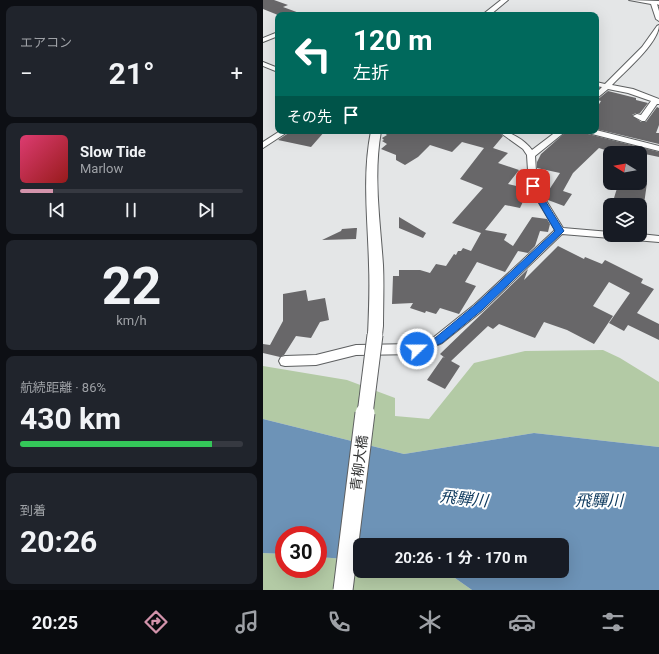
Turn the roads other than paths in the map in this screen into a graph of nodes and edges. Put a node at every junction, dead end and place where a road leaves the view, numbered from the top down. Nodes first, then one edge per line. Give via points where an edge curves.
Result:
1 (505, 0) edge
2 (632, 0) edge
3 (653, 2) junction
4 (659, 3) edge
5 (490, 12) edge
6 (659, 19) edge
7 (659, 27) edge
8 (275, 35) edge
9 (263, 40) edge
10 (263, 64) edge
11 (275, 69) edge
12 (599, 85) edge
13 (606, 86) junction
14 (599, 94) edge
15 (657, 101) edge
16 (637, 116) dead end
17 (599, 133) edge
18 (281, 134) edge
19 (375, 134) edge
20 (507, 134) edge
21 (558, 134) edge
22 (263, 146) edge
23 (659, 149) edge
24 (531, 155) junction
25 (560, 231) junction
26 (603, 234) edge
27 (647, 238) edge
28 (659, 239) edge
29 (285, 361) dead end
30 (343, 590) edge

1 - 5 street
2 - 3 street
3 - 4 street
3 - 6 street
7 - 13 street via 644,48
8 - 9 street
10 - 11 street
12 - 13 street
13 - 14 street
13 - 15 street
15 - 16 street via 642,119
17 - 23 street
18 - 22 street
19 - 30 street, 青柳大橋, bridge via 371,198 376,266 375,335
20 - 24 street via 526,147
21 - 24 street
24 - 25 street via 533,186
25 - 26 street
25 - 29 street via 490,297 438,340 417,349 356,350 316,360
27 - 28 street

